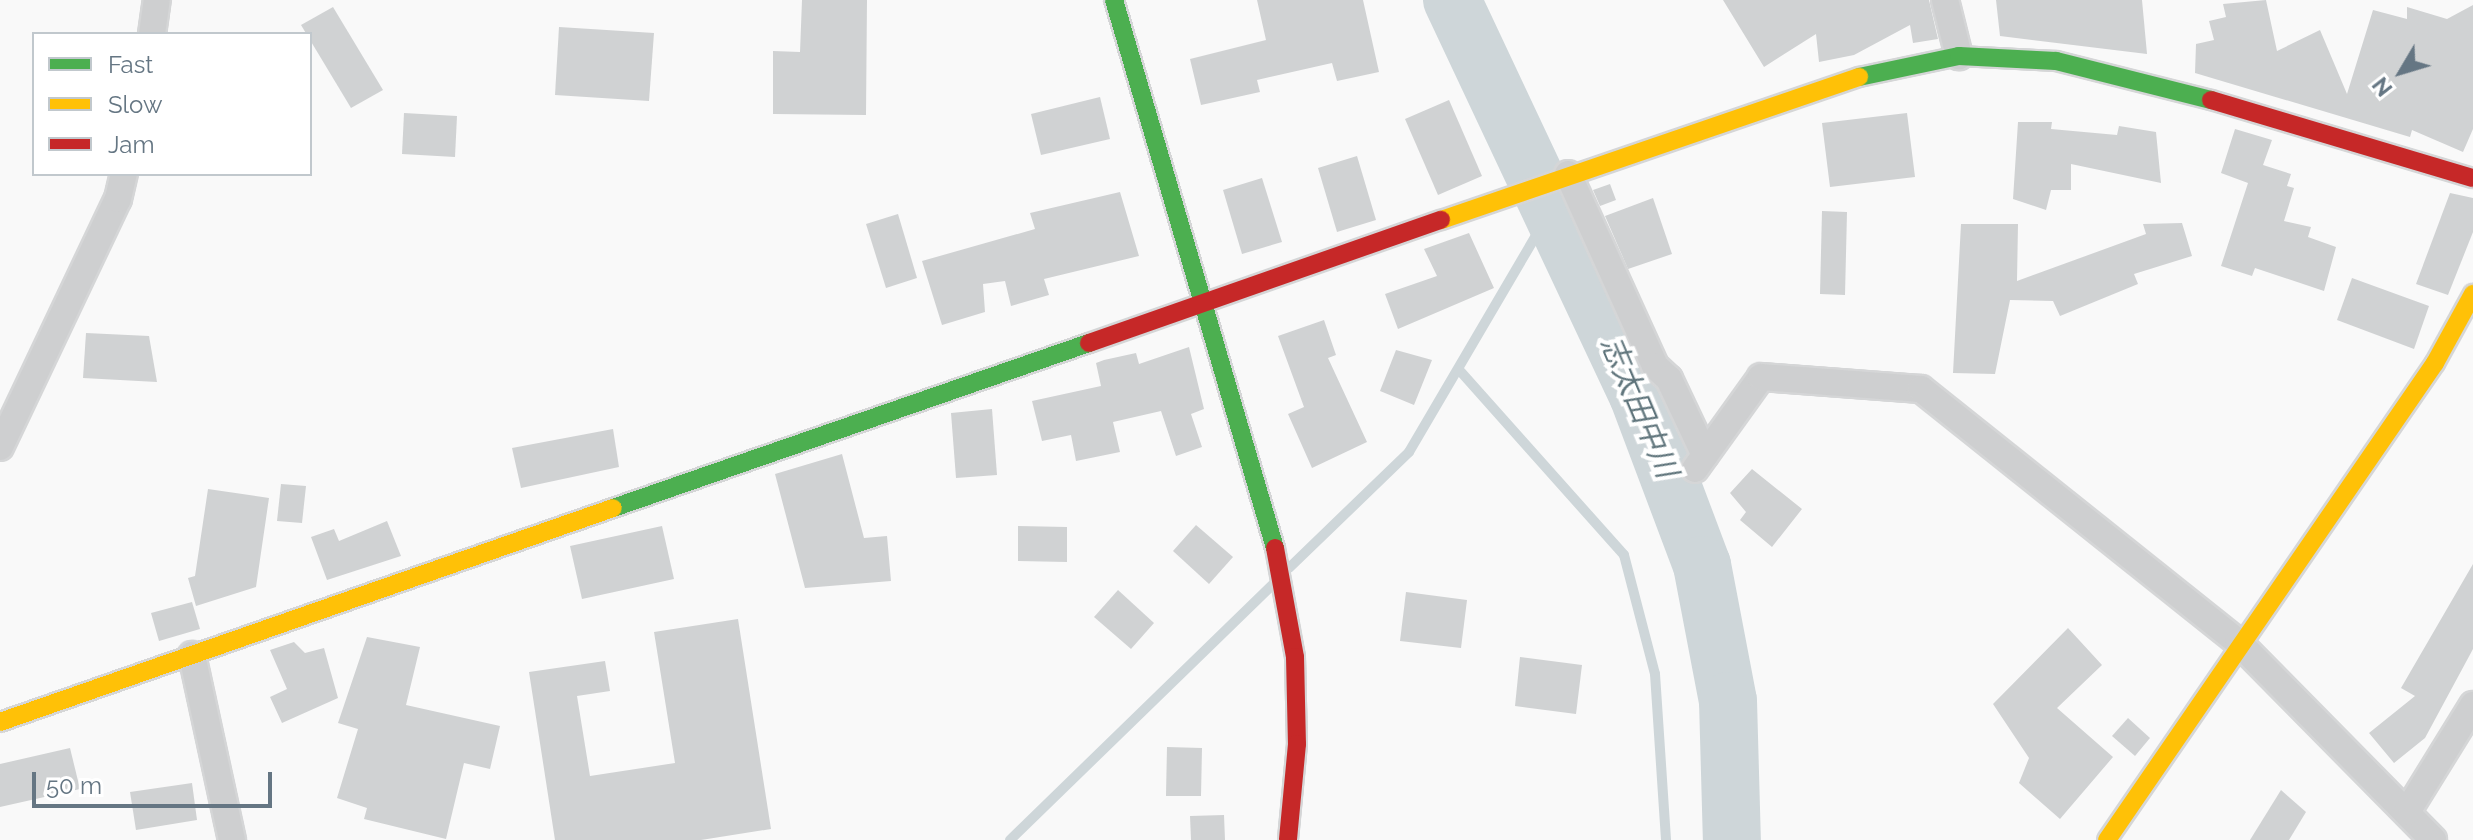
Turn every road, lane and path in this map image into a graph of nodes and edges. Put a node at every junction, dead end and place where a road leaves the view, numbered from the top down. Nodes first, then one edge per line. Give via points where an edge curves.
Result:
1 (157, 0) edge
2 (1114, 0) edge
3 (1945, 0) edge
4 (152, 32) edge
5 (1959, 56) junction
6 (124, 176) edge
7 (1562, 176) junction
8 (2473, 178) edge
9 (2473, 294) edge
10 (1205, 301) junction
11 (0, 447) edge
12 (2238, 642) junction
13 (192, 655) junction
14 (2473, 705) edge
15 (0, 722) edge
16 (2407, 812) junction
17 (232, 840) edge
18 (1288, 840) edge
19 (2107, 840) edge
20 (2433, 840) edge

1 - 4 street
2 - 10 street
3 - 5 street
5 - 7 street via 1847,79
5 - 8 street via 2119,72
6 - 11 street via 118,199
7 - 10 street
7 - 12 street via 1655,366 1669,379 1700,462 1761,377 1921,389
9 - 12 street via 2435,363
10 - 13 street
10 - 18 street via 1278,559 1295,657 1297,744
12 - 16 street
12 - 19 street
13 - 15 street
13 - 17 street
14 - 16 street
16 - 20 street

